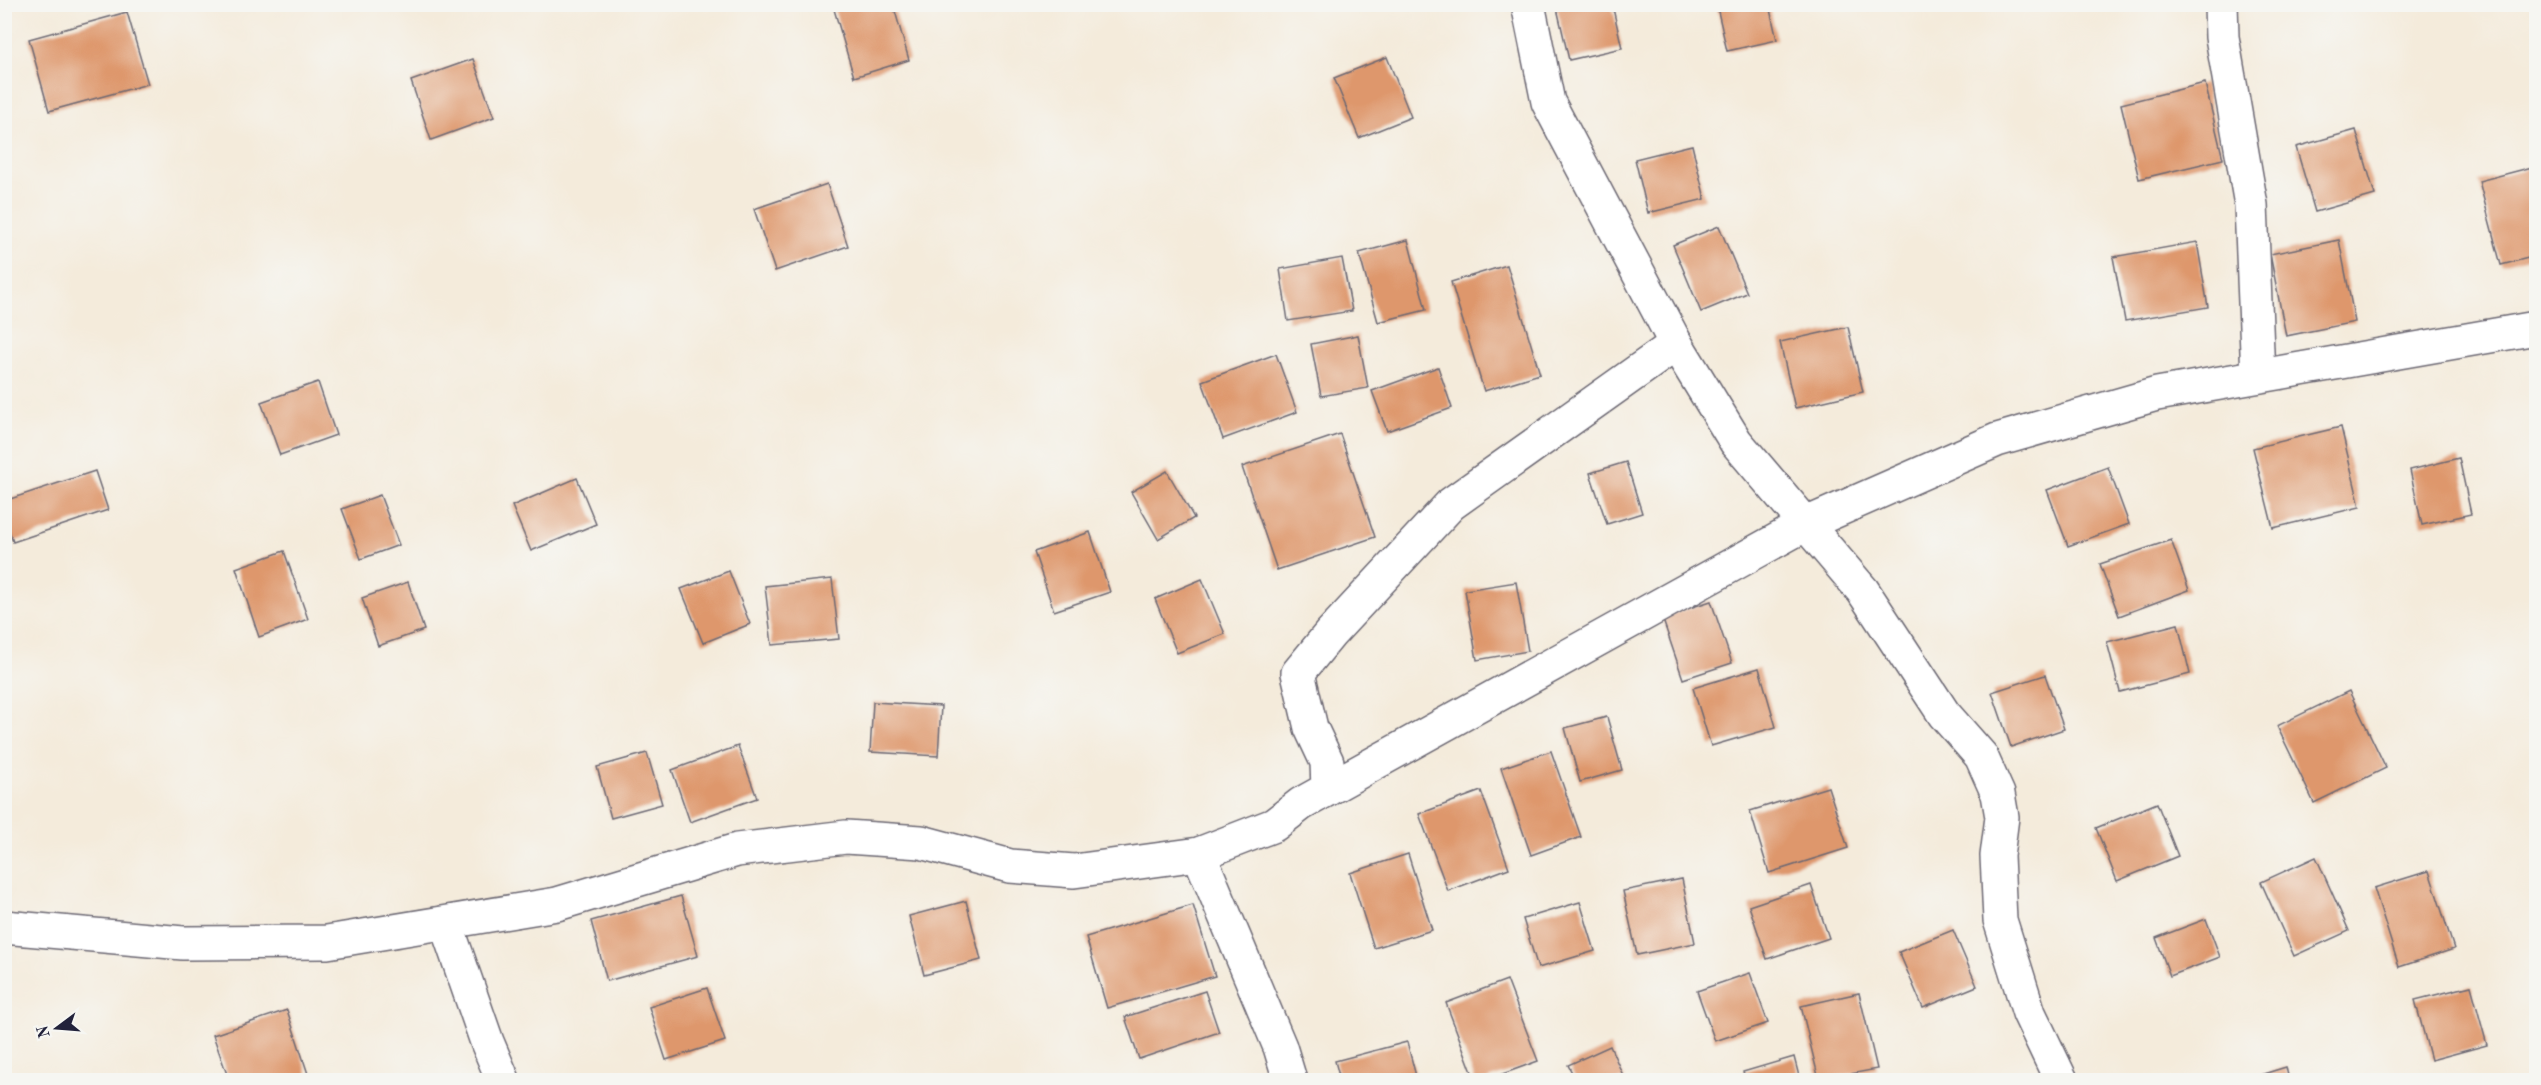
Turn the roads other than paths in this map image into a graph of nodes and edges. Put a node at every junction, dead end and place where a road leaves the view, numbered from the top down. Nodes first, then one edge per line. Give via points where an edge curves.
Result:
1 (1528, 4) edge
2 (2221, 4) edge
3 (2536, 328) edge
4 (1676, 344) junction
5 (2258, 376) junction
6 (1806, 524) junction
7 (1328, 789) junction
8 (1199, 854) junction
9 (446, 924) junction
10 (4, 927) edge
11 (503, 1080) edge
12 (1290, 1080) edge
13 (2061, 1080) edge

1 - 4 street via 1548,102
2 - 5 street via 2222,37 2251,205
3 - 5 street
4 - 6 street via 1736,442
4 - 7 street via 1451,504 1298,673 1311,728 1327,762
5 - 6 street via 2157,394 1997,440
6 - 7 street
6 - 13 street via 1863,591 1944,714 1981,756 1998,794 2002,817 1997,856 2000,920 2029,1013
7 - 8 street via 1274,825
8 - 9 street via 1074,871 1010,866 921,842 846,837 737,850 557,904
8 - 12 street via 1280,1047
9 - 10 street via 327,942 183,943
9 - 11 street

